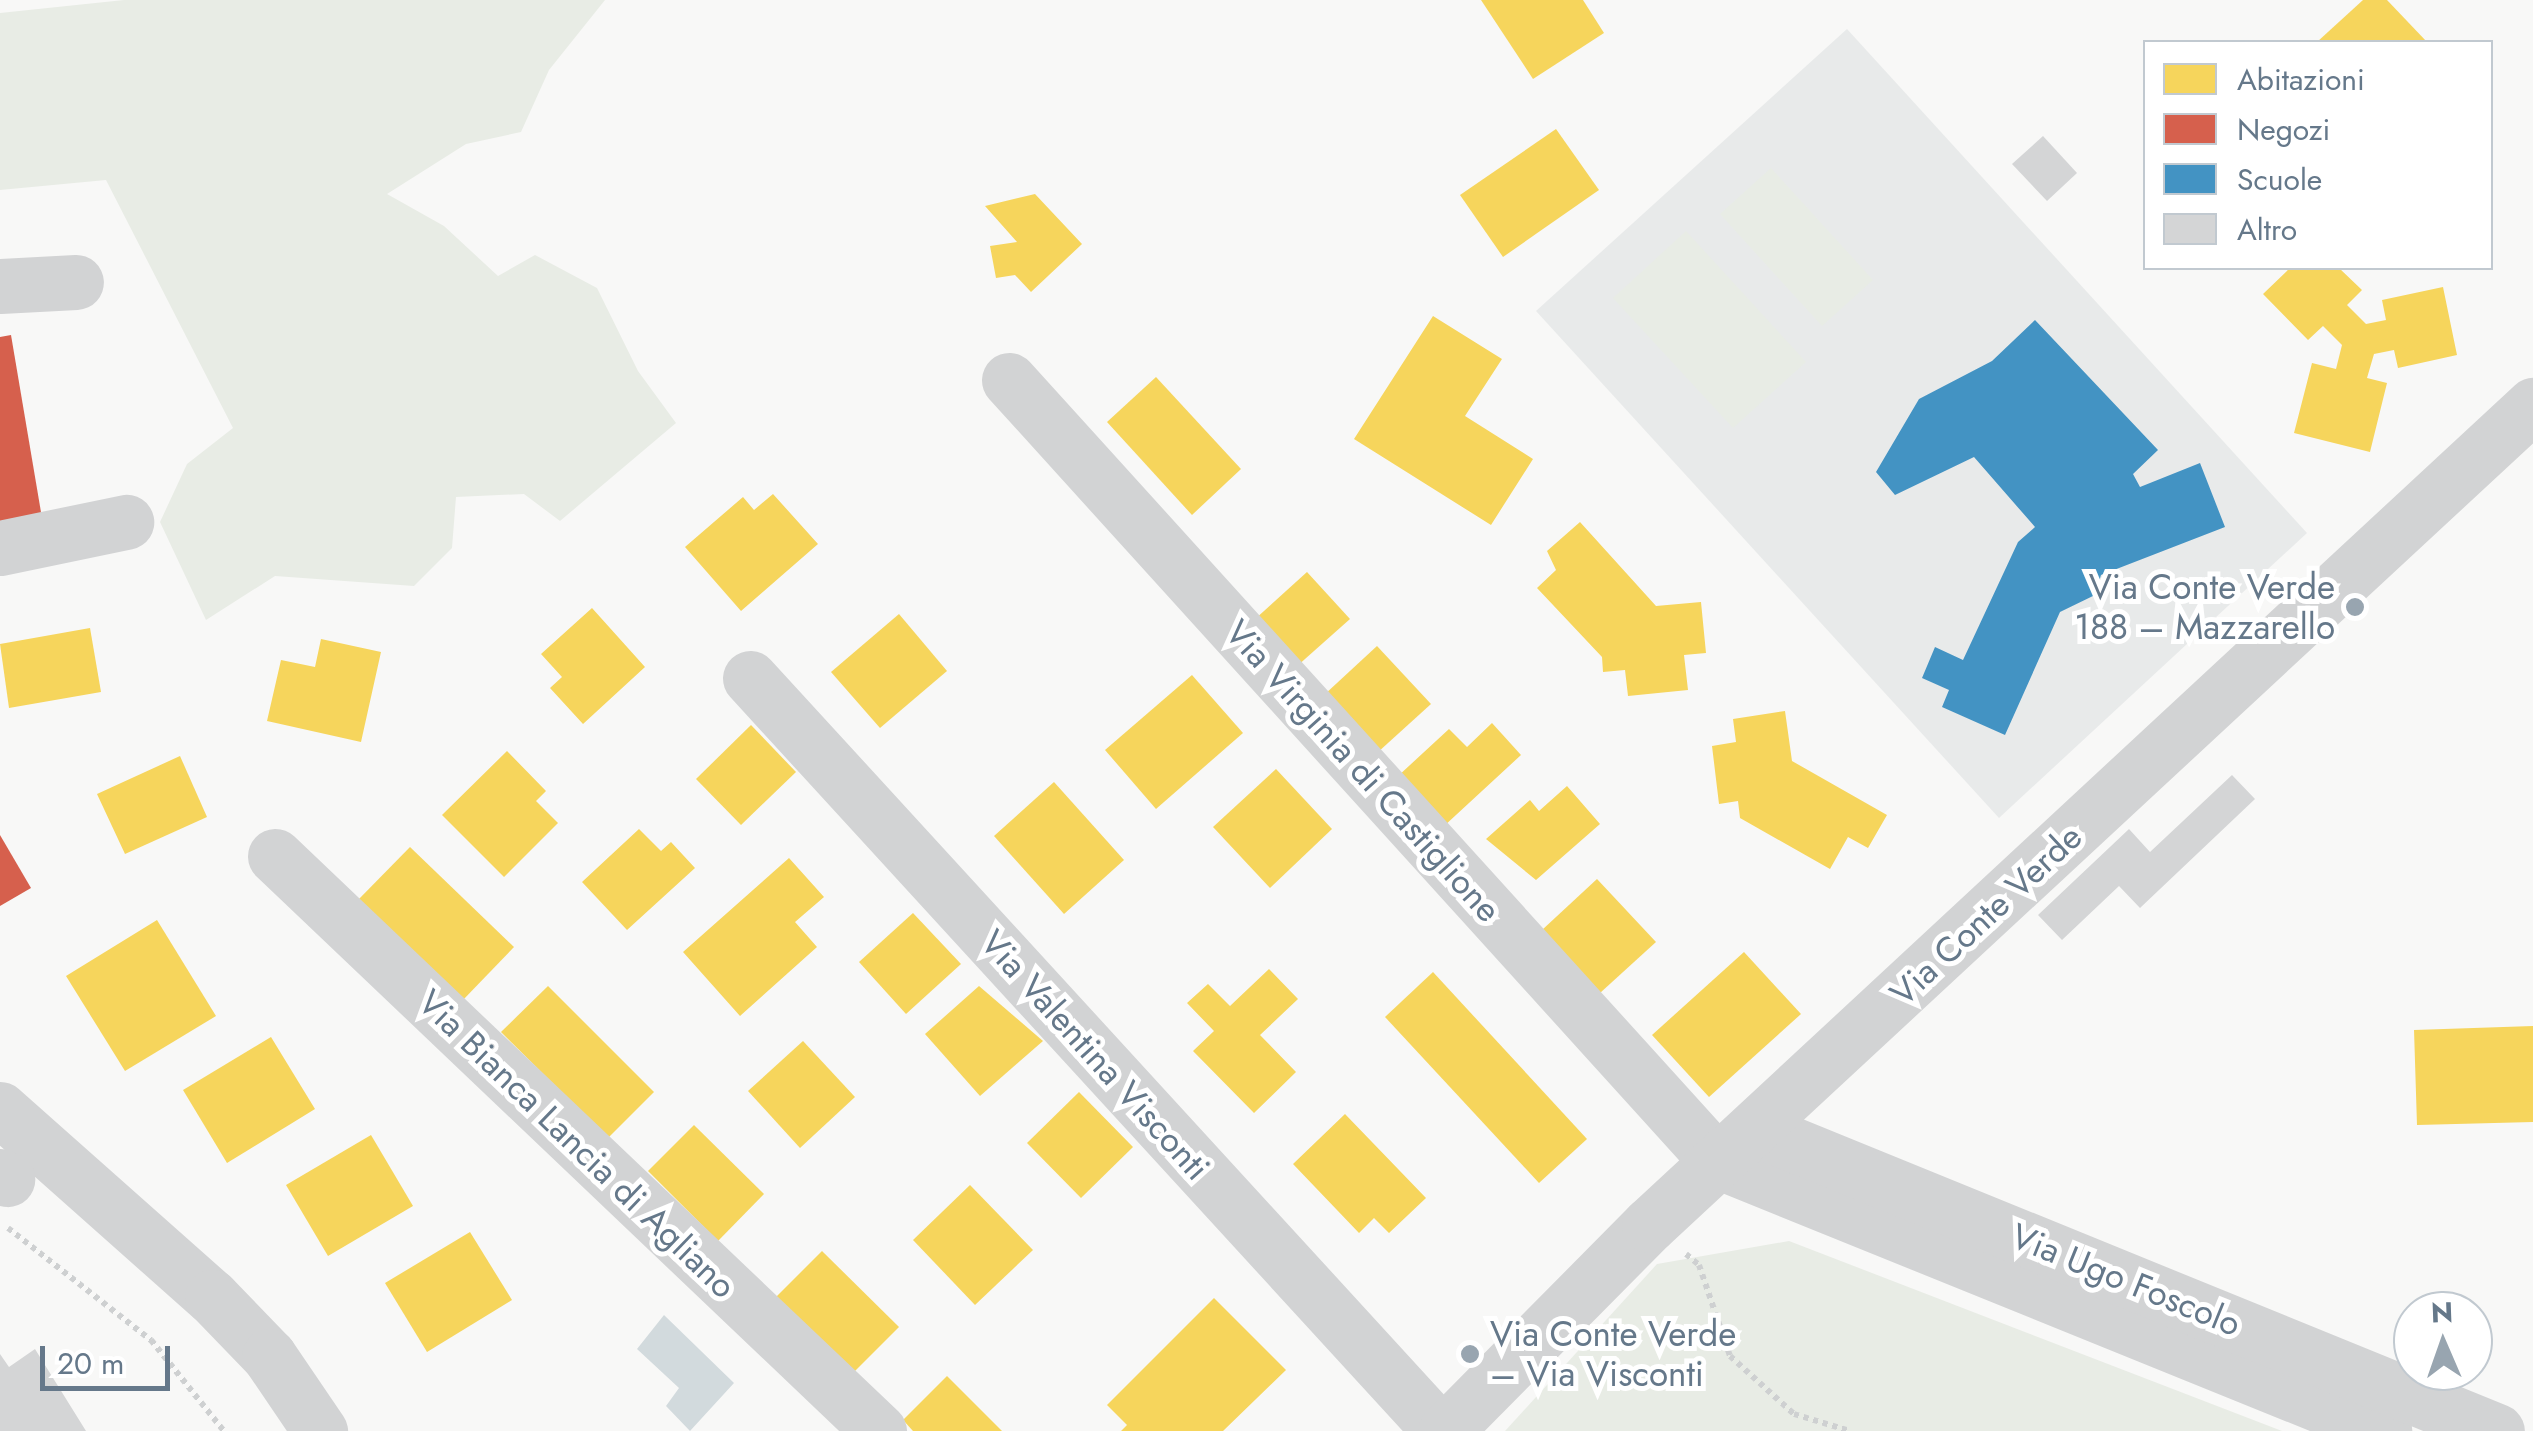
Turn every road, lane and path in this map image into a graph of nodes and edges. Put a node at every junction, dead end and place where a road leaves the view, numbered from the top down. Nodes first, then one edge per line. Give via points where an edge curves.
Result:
1 (76, 282) dead end
2 (0, 286) edge
3 (1010, 380) dead end
4 (2533, 405) edge
5 (126, 522) dead end
6 (0, 548) edge
7 (750, 678) dead end
8 (275, 856) dead end
9 (0, 1110) edge
10 (1736, 1145) junction
11 (2, 1192) edge
12 (1649, 1226) junction
13 (224, 1431) edge
14 (320, 1431) edge
15 (879, 1431) edge
16 (1442, 1431) edge
17 (1850, 1431) edge
18 (2384, 1431) edge
19 (2497, 1431) edge

1 - 2 street
3 - 10 street, Via Virginia di Castiglione
4 - 10 street, Via Conte Verde
5 - 6 street
7 - 16 street, Via Valentina Visconti
8 - 15 street, Via Bianca Lancia di Agliano
9 - 14 street via 212,1297 270,1356
10 - 12 street, Via Conte Verde
10 - 18 street, Via Ugo Foscolo
10 - 19 street, Via Ugo Foscolo
11 - 13 path via 151,1340
12 - 16 street, Via Conte Verde
12 - 17 path via 1700,1265 1730,1356 1794,1414

